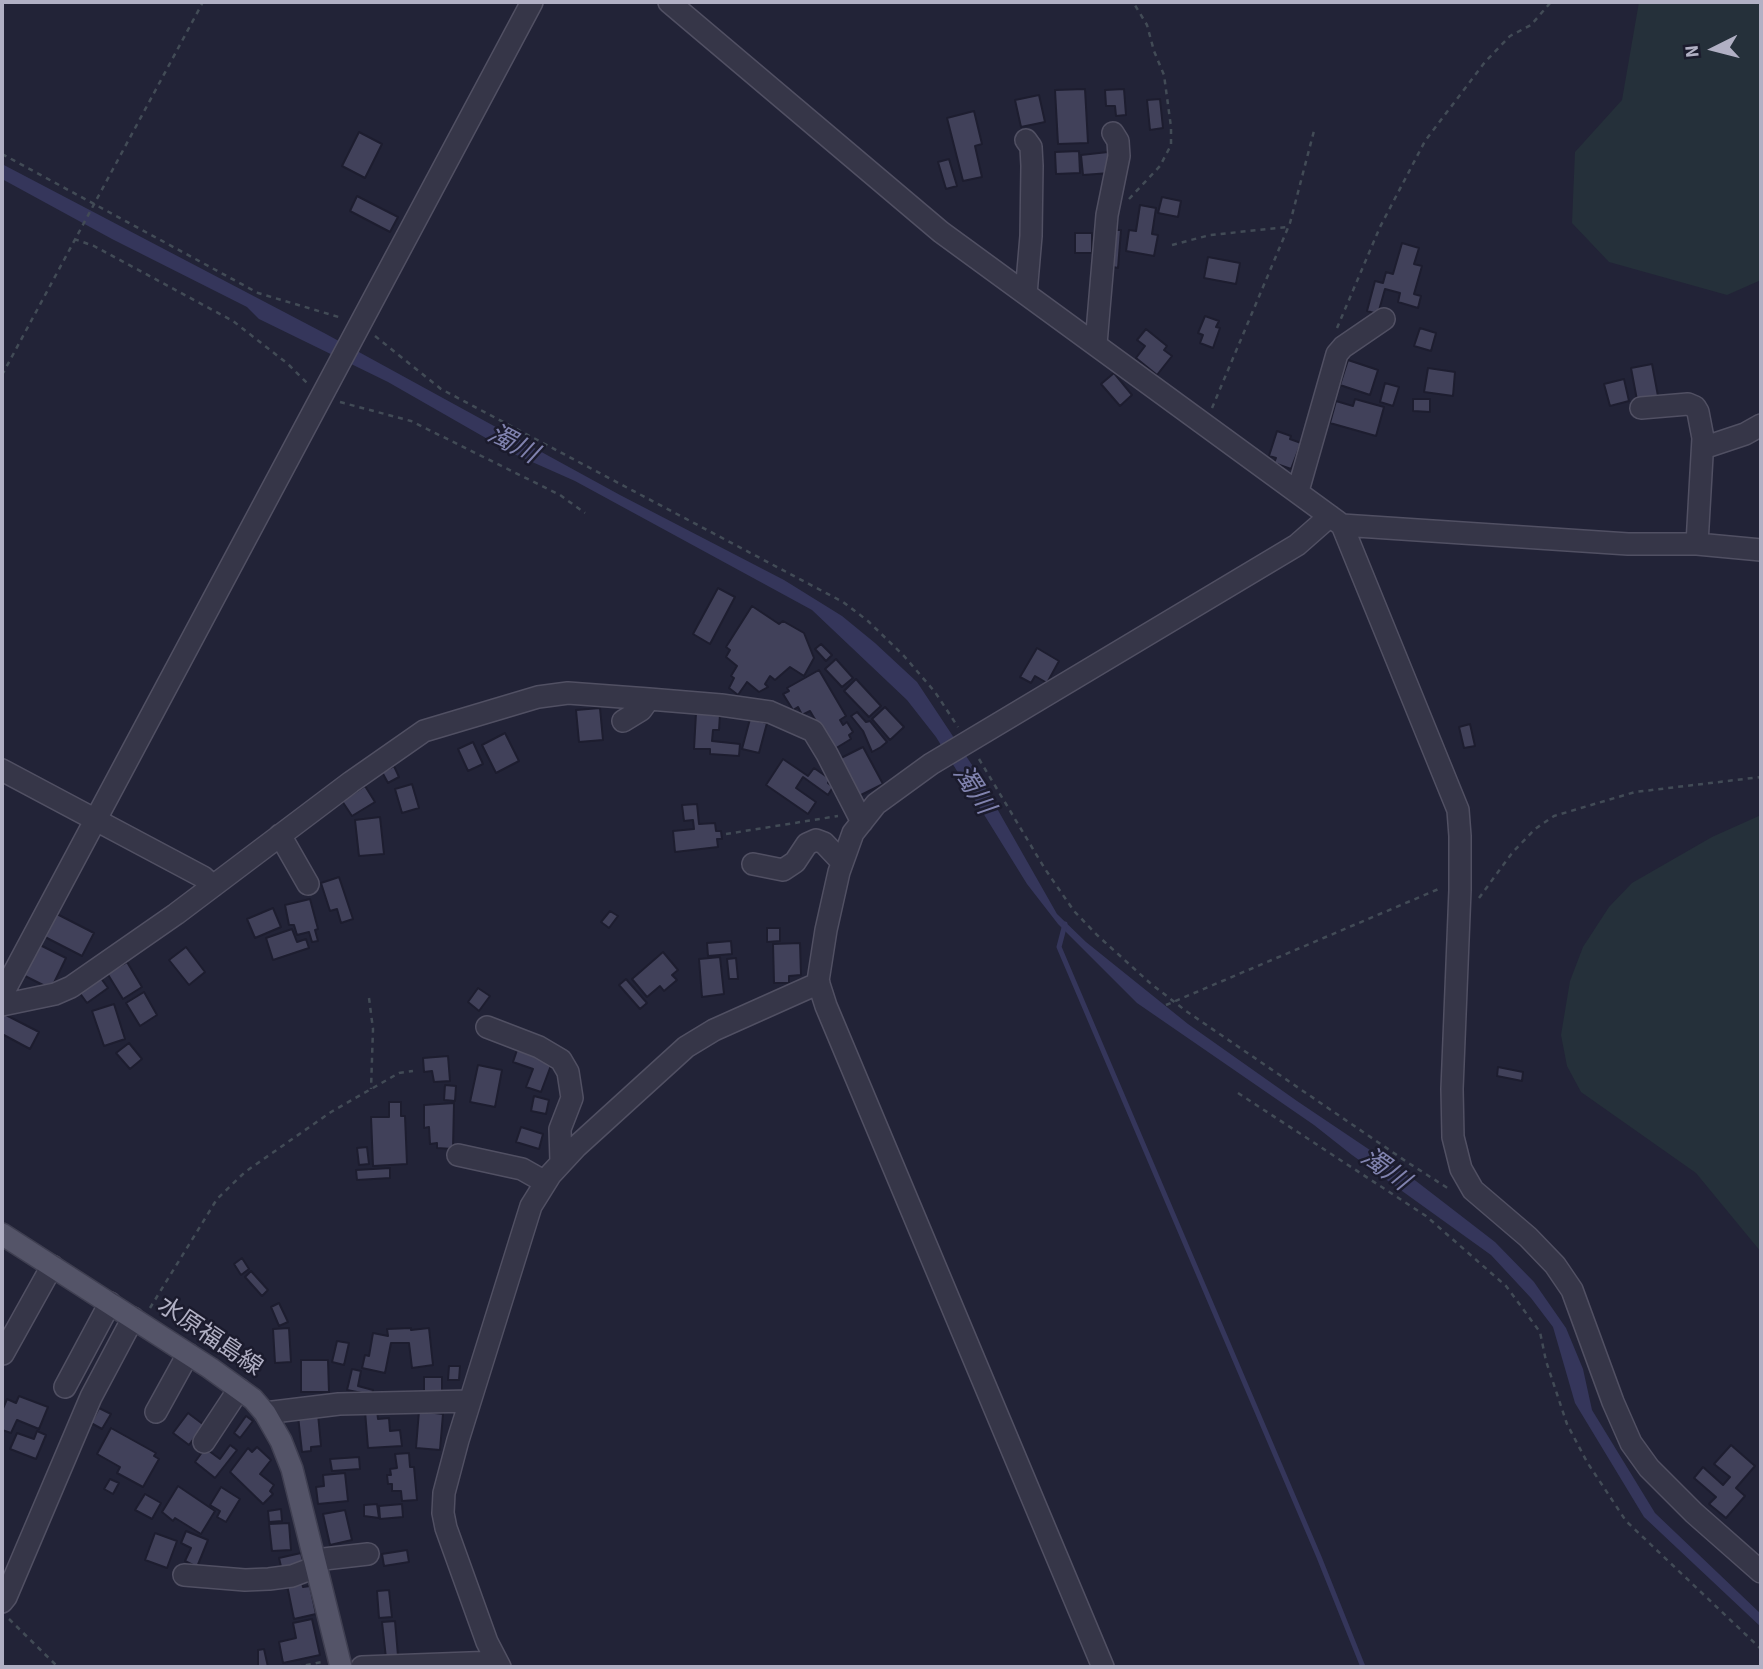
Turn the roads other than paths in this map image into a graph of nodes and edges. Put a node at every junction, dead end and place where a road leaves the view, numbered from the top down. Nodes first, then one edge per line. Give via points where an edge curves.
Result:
1 (532, 2) edge
2 (669, 2) edge
3 (1113, 132) dead end
4 (1026, 140) dead end
5 (1026, 294) junction
6 (1384, 319) dead end
7 (1096, 344) junction
8 (1641, 408) dead end
9 (1761, 425) edge
10 (1703, 448) junction
11 (1298, 491) junction
12 (1336, 520) junction
13 (1698, 544) junction
14 (1761, 550) edge
15 (649, 699) junction
16 (623, 721) dead end
17 (2, 770) edge
18 (860, 818) junction
19 (95, 820) junction
20 (281, 835) junction
21 (842, 862) junction
22 (753, 864) dead end
23 (307, 884) dead end
24 (213, 886) junction
25 (819, 983) junction
26 (2, 995) edge
27 (2, 1005) edge
28 (487, 1027) dead end
29 (458, 1155) dead end
30 (561, 1162) junction
31 (545, 1182) junction
32 (5, 1241) edge
33 (52, 1266) junction
34 (110, 1303) junction
35 (137, 1320) junction
36 (3, 1354) edge
37 (188, 1354) junction
38 (239, 1389) junction
39 (91, 1397) junction
40 (470, 1401) junction
41 (156, 1412) dead end
42 (265, 1413) junction
43 (204, 1442) dead end
44 (368, 1555) dead end
45 (316, 1564) junction
46 (1761, 1572) edge
47 (184, 1574) dead end
48 (2, 1602) edge
49 (340, 1663) edge
50 (498, 1665) edge
51 (362, 1667) edge
52 (1102, 1667) edge

1 - 19 street
2 - 5 street via 941,232
3 - 7 street via 1119,156 1107,215
4 - 5 street via 1031,146 1032,166
5 - 7 street
6 - 11 street via 1343,347 1336,358
7 - 11 street
8 - 10 street via 1692,405 1700,418
9 - 10 street
10 - 13 street
11 - 12 street
12 - 13 street via 1628,544
12 - 18 street via 931,764
12 - 46 street via 1458,810 1460,880 1452,1089 1453,1138 1461,1169 1473,1190 1528,1237 1572,1290 1612,1402 1649,1468
13 - 14 street
15 - 16 street
15 - 18 street via 770,712 801,724 813,731
15 - 20 street via 568,694 538,697 424,731
17 - 19 street
18 - 21 street
19 - 24 street
19 - 26 street
20 - 23 street
20 - 24 street
21 - 22 street via 816,839 783,870
21 - 25 street
24 - 27 street via 63,992
25 - 30 street via 685,1047
25 - 52 street
28 - 30 street via 539,1047 561,1060 568,1072 572,1098 560,1129
29 - 31 street via 522,1169
30 - 31 street
31 - 40 street via 531,1206
32 - 33 main road, 水原福島線
33 - 34 main road, 水原福島線
33 - 36 street
34 - 35 main road, 水原福島線
34 - 39 street via 55,1387
35 - 37 main road, 水原福島線
35 - 39 street
37 - 38 main road, 水原福島線
37 - 41 street
38 - 42 main road, 水原福島線
38 - 43 street
39 - 48 street
40 - 42 street via 340,1404
40 - 50 street via 444,1493 443,1513
42 - 45 main road, 水原福島線 via 292,1469
44 - 45 street
45 - 47 street via 292,1576 269,1579
45 - 49 main road, 水原福島線
50 - 51 street

